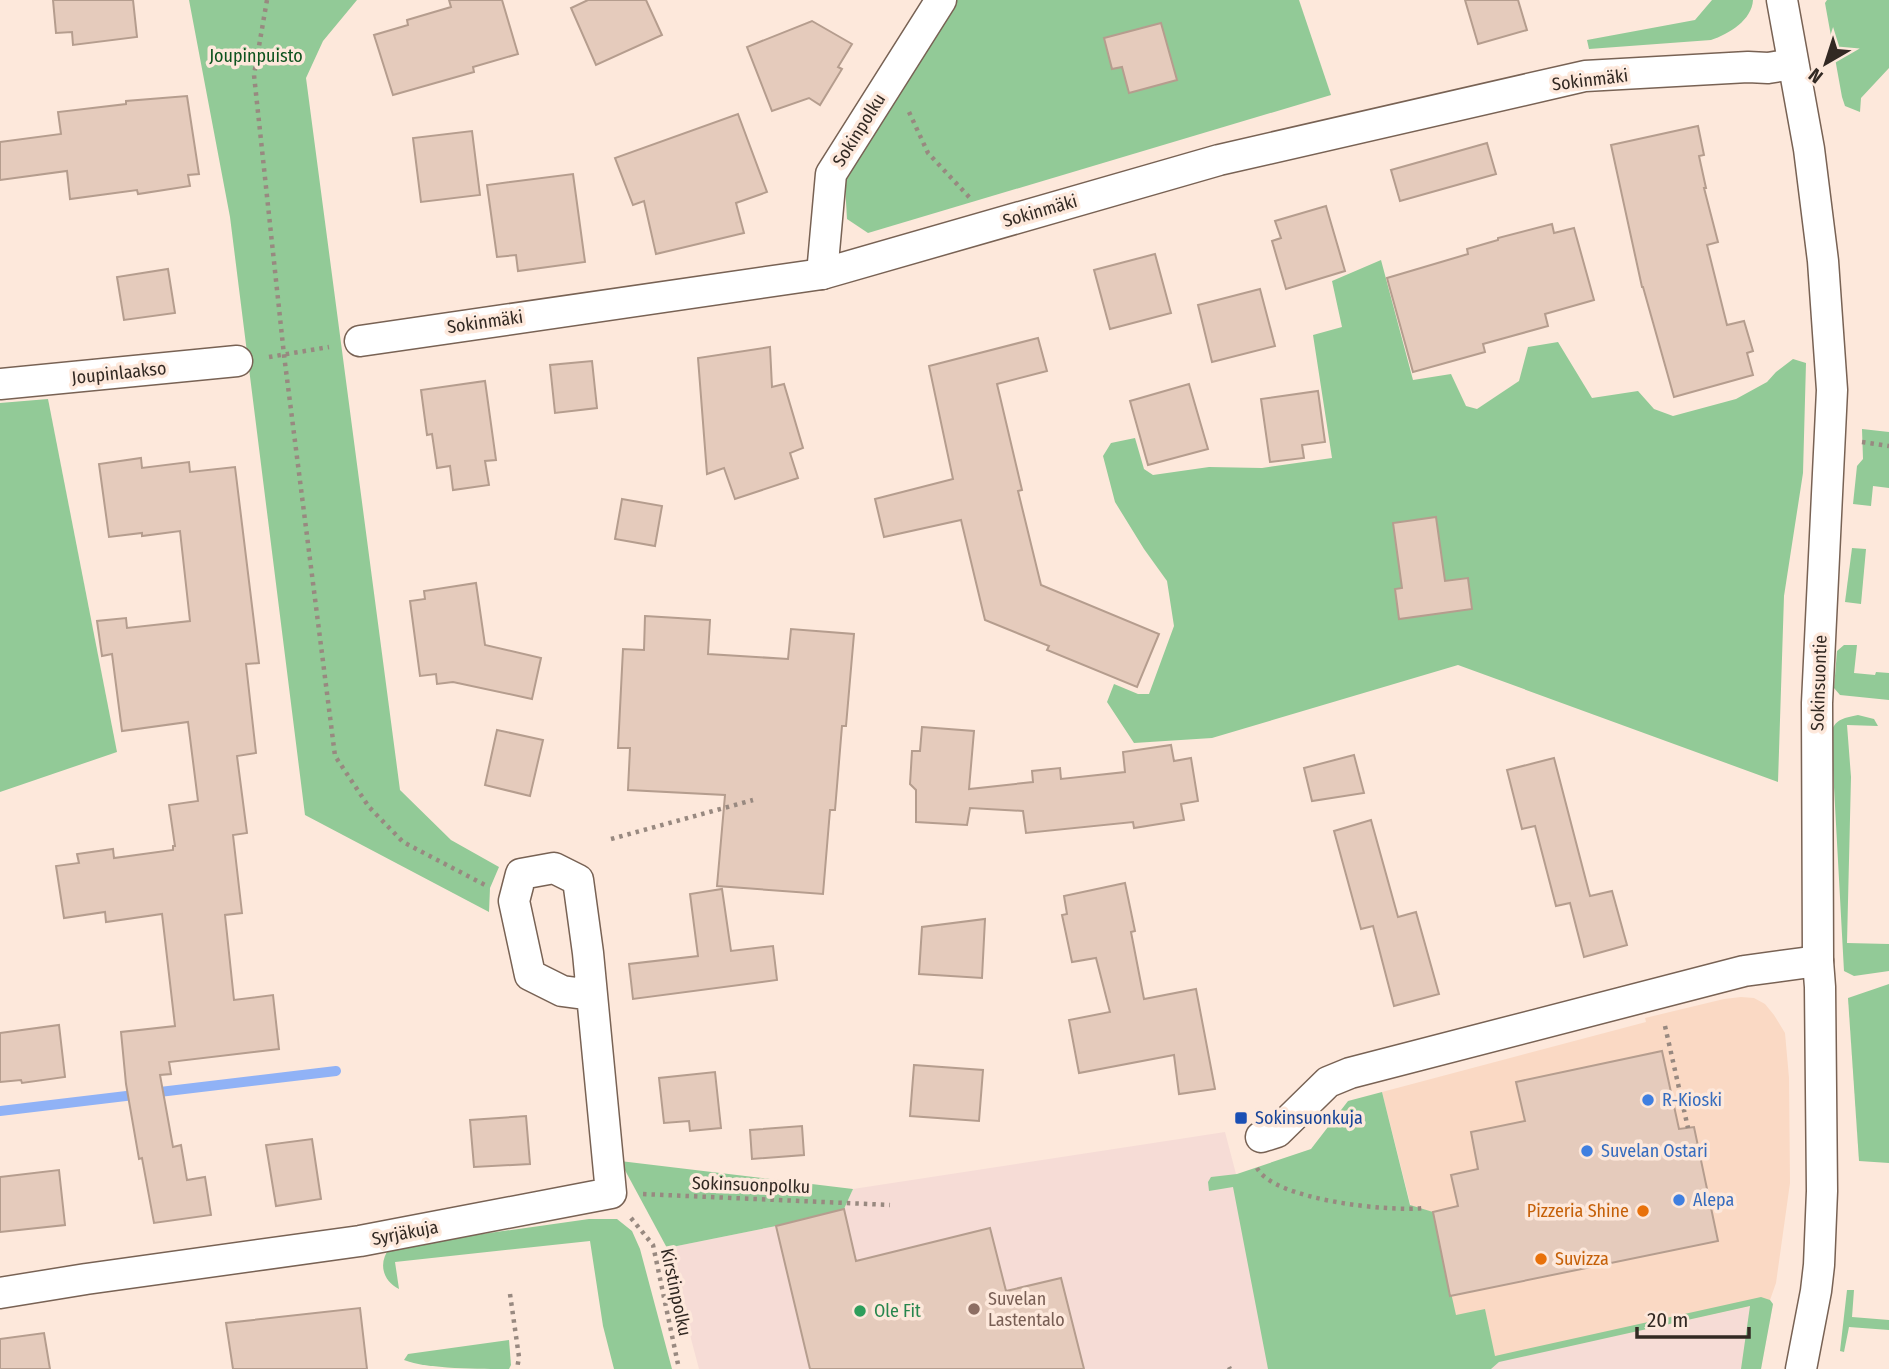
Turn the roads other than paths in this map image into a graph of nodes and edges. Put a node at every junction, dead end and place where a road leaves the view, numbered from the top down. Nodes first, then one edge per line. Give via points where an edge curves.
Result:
1 (941, 0) edge
2 (1782, 0) edge
3 (1793, 64) junction
4 (822, 274) junction
5 (360, 341) road end
6 (237, 361) dead end
7 (0, 384) edge
8 (1818, 961) junction
9 (592, 995) junction
10 (1258, 1151) road end
11 (0, 1293) edge
12 (1801, 1369) edge

1 - 4 street, Sokinpolku via 831,174
2 - 3 street, Sokinsuontie
3 - 4 street, Sokinmäki via 1585,76 1219,160
3 - 8 street, Sokinsuontie via 1823,261 1832,390 1817,703
4 - 5 street, Sokinmäki
6 - 7 street, Joupinlaakso
8 - 10 street via 1744,971 1350,1073 1328,1082
8 - 12 street, Sokinsuontie via 1822,1191 1816,1291
9 - 9 street via 578,880 554,868 522,874 514,901 530,975 562,991
9 - 11 street, Syrjäkuja via 611,1193 360,1241

